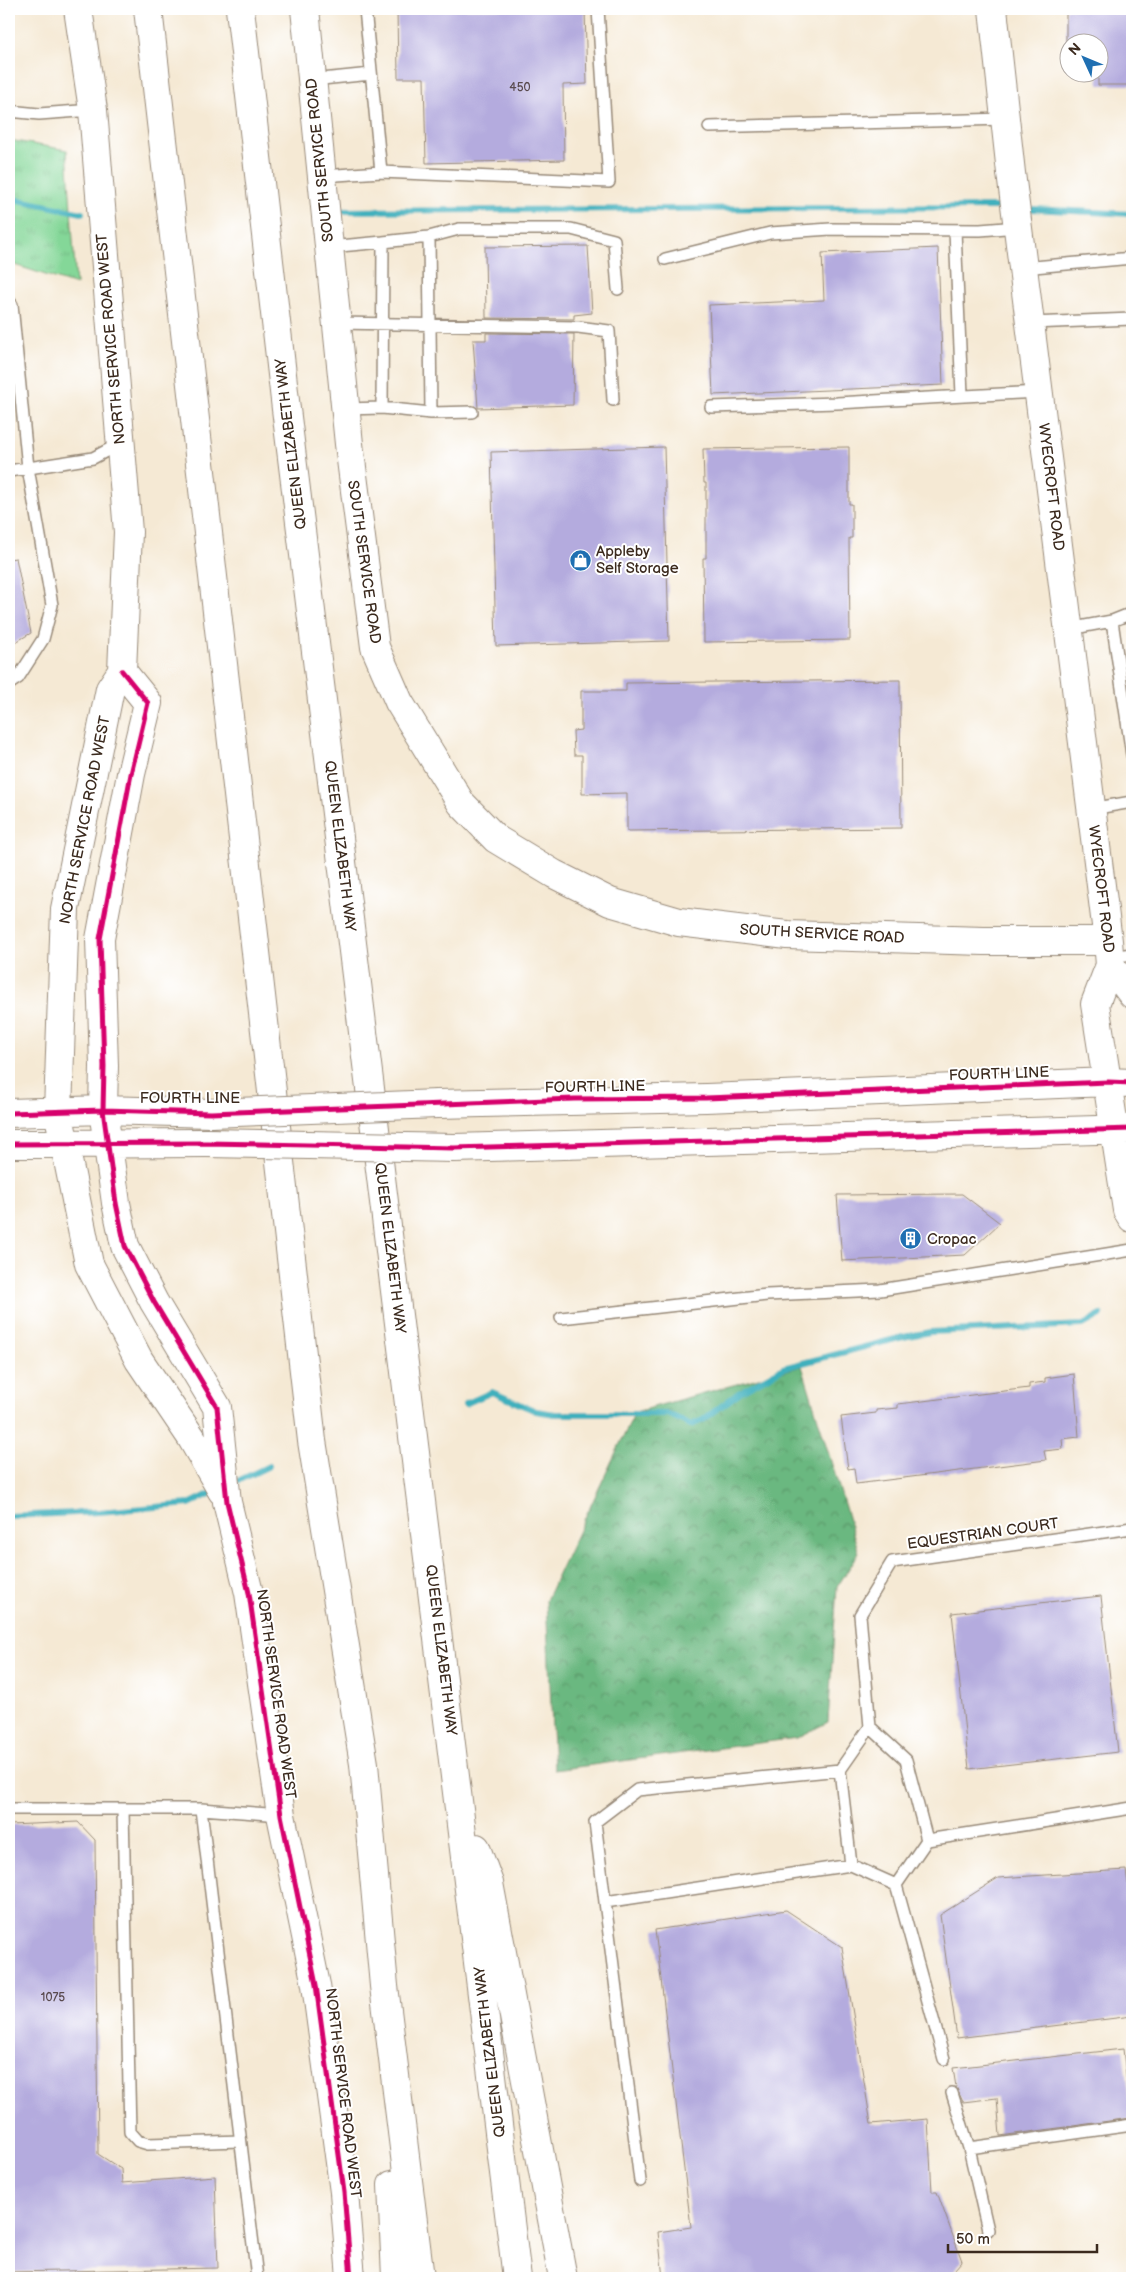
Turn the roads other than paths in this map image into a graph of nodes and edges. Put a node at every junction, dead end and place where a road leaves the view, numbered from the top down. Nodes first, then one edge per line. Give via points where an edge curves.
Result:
1 (78, 9) edge
2 (148, 9) edge
3 (240, 9) edge
4 (305, 9) edge
5 (366, 9) edge
6 (598, 9) edge
7 (992, 9) edge
8 (371, 74) junction
9 (312, 80) junction
10 (93, 110) junction
11 (9, 111) edge
12 (1005, 119) junction
13 (709, 127) dead end
14 (380, 172) junction
15 (322, 176) junction
16 (1018, 227) junction
17 (955, 230) junction
18 (429, 237) junction
19 (383, 242) junction
20 (329, 247) junction
21 (1132, 258) edge
22 (665, 259) dead end
23 (1023, 268) junction
24 (618, 289) dead end
25 (9, 301) edge
26 (1132, 319) edge
27 (337, 323) junction
28 (382, 324) junction
29 (431, 324) junction
30 (1031, 324) junction
31 (1039, 392) junction
32 (962, 395) junction
33 (613, 400) dead end
34 (711, 407) dead end
35 (382, 408) junction
36 (345, 409) junction
37 (472, 412) dead end
38 (431, 413) junction
39 (119, 444) junction
40 (28, 468) junction
41 (9, 471) edge
42 (1132, 614) edge
43 (1112, 621) junction
44 (1069, 628) junction
45 (122, 671) junction
46 (9, 684) edge
47 (1132, 755) edge
48 (1132, 802) edge
49 (1091, 809) junction
50 (1115, 954) edge
51 (1132, 994) edge
52 (1120, 1083) edge
53 (58, 1110) junction
54 (103, 1110) junction
55 (9, 1113) edge
56 (1124, 1129) edge
57 (64, 1143) junction
58 (107, 1143) junction
59 (9, 1144) edge
60 (1132, 1218) edge
61 (1132, 1250) edge
62 (561, 1318) dead end
63 (228, 1502) junction
64 (1132, 1528) edge
65 (870, 1727) junction
66 (840, 1770) junction
67 (460, 1802) junction
68 (1132, 1808) edge
69 (9, 1809) edge
70 (202, 1809) junction
71 (123, 1810) junction
72 (281, 1815) junction
73 (928, 1840) junction
74 (851, 1865) junction
75 (896, 1885) junction
76 (605, 1902) junction
77 (384, 1986) junction
78 (944, 2059) dead end
79 (952, 2093) dead end
80 (1132, 2125) edge
81 (240, 2140) junction
82 (969, 2148) junction
83 (640, 2181) dead end
84 (988, 2230) dead end
85 (257, 2278) edge
86 (351, 2278) edge
87 (396, 2278) edge
88 (420, 2278) edge
89 (517, 2278) edge
90 (563, 2278) edge

1 - 10 main road, NORTH SERVICE ROAD WEST
2 - 77 main road via 309,1421 364,1764
3 - 67 main road, QUEEN ELIZABETH WAY via 286,409
4 - 9 main road, SOUTH SERVICE ROAD
5 - 8 lane
6 - 14 lane via 609,182
7 - 12 main road, WYECROFT ROAD
8 - 9 lane
8 - 14 lane
9 - 15 main road, SOUTH SERVICE ROAD
10 - 11 lane via 39,114
10 - 39 main road, NORTH SERVICE ROAD WEST
12 - 13 lane
12 - 16 main road, WYECROFT ROAD
14 - 15 lane
15 - 20 main road, SOUTH SERVICE ROAD
16 - 17 lane
16 - 23 main road, WYECROFT ROAD
17 - 22 lane via 831,229 770,233
17 - 32 lane
18 - 19 lane
18 - 24 lane via 459,229 571,229 614,240
18 - 29 lane
19 - 20 lane
19 - 28 lane
20 - 27 main road, SOUTH SERVICE ROAD
21 - 23 lane
23 - 30 main road, WYECROFT ROAD
25 - 40 lane via 12,305
26 - 30 lane
27 - 28 lane
27 - 36 main road, SOUTH SERVICE ROAD
28 - 29 lane
28 - 35 lane
29 - 33 lane via 578,327 609,331
29 - 38 lane
30 - 31 main road, WYECROFT ROAD
31 - 32 lane
31 - 44 main road, WYECROFT ROAD
32 - 34 lane
35 - 36 lane
35 - 38 lane
36 - 50 main road, SOUTH SERVICE ROAD via 374,647 399,702 429,754 461,803 496,839 554,874 610,902 679,922 787,935 984,942
37 - 38 lane
39 - 40 lane via 93,458
39 - 45 main road, NORTH SERVICE ROAD WEST via 128,532
40 - 41 lane
40 - 46 lane via 52,605 42,639 18,678
42 - 43 lane
43 - 44 lane
43 - 47 lane
44 - 49 main road, WYECROFT ROAD
45 - 53 main road, NORTH SERVICE ROAD WEST via 110,689 65,909
45 - 54 main road, NORTH SERVICE ROAD WEST via 148,703 131,774 100,939
48 - 49 lane
49 - 50 main road, WYECROFT ROAD
50 - 51 main road, WYECROFT ROAD
50 - 52 main road, WYECROFT ROAD via 1095,1004
52 - 54 main road, FOURTH LINE, bridge via 211,1112
52 - 56 main road, WYECROFT ROAD
53 - 54 main road, FOURTH LINE
53 - 55 main road, FOURTH LINE
53 - 57 main road, NORTH SERVICE ROAD WEST
54 - 58 main road, NORTH SERVICE ROAD WEST
56 - 58 main road, bridge via 454,1148
56 - 60 main road, WYECROFT ROAD via 1128,1210
57 - 58 main road
57 - 59 main road
57 - 63 main road, NORTH SERVICE ROAD WEST via 89,1264 139,1360 191,1437
58 - 63 main road, NORTH SERVICE ROAD WEST via 125,1246 154,1302 218,1407
61 - 62 lane via 880,1290 767,1295
63 - 72 main road, NORTH SERVICE ROAD WEST via 249,1593
64 - 65 lane, EQUESTRIAN COURT via 892,1562 860,1615
65 - 66 lane
65 - 73 lane via 906,1760
66 - 74 lane
66 - 76 lane via 637,1790 595,1822
67 - 89 main road, QUEEN ELIZABETH WAY
67 - 90 main road via 489,1883
68 - 73 lane
69 - 71 lane
70 - 71 lane
70 - 72 lane
70 - 81 lane
71 - 81 lane via 130,2132 138,2141 148,2144
72 - 86 main road, NORTH SERVICE ROAD WEST via 316,1984 344,2192
73 - 75 lane
74 - 75 lane
74 - 76 lane
75 - 78 lane
76 - 83 lane
77 - 87 main road
77 - 88 main road
79 - 82 lane
80 - 82 lane
81 - 85 lane
82 - 84 lane

